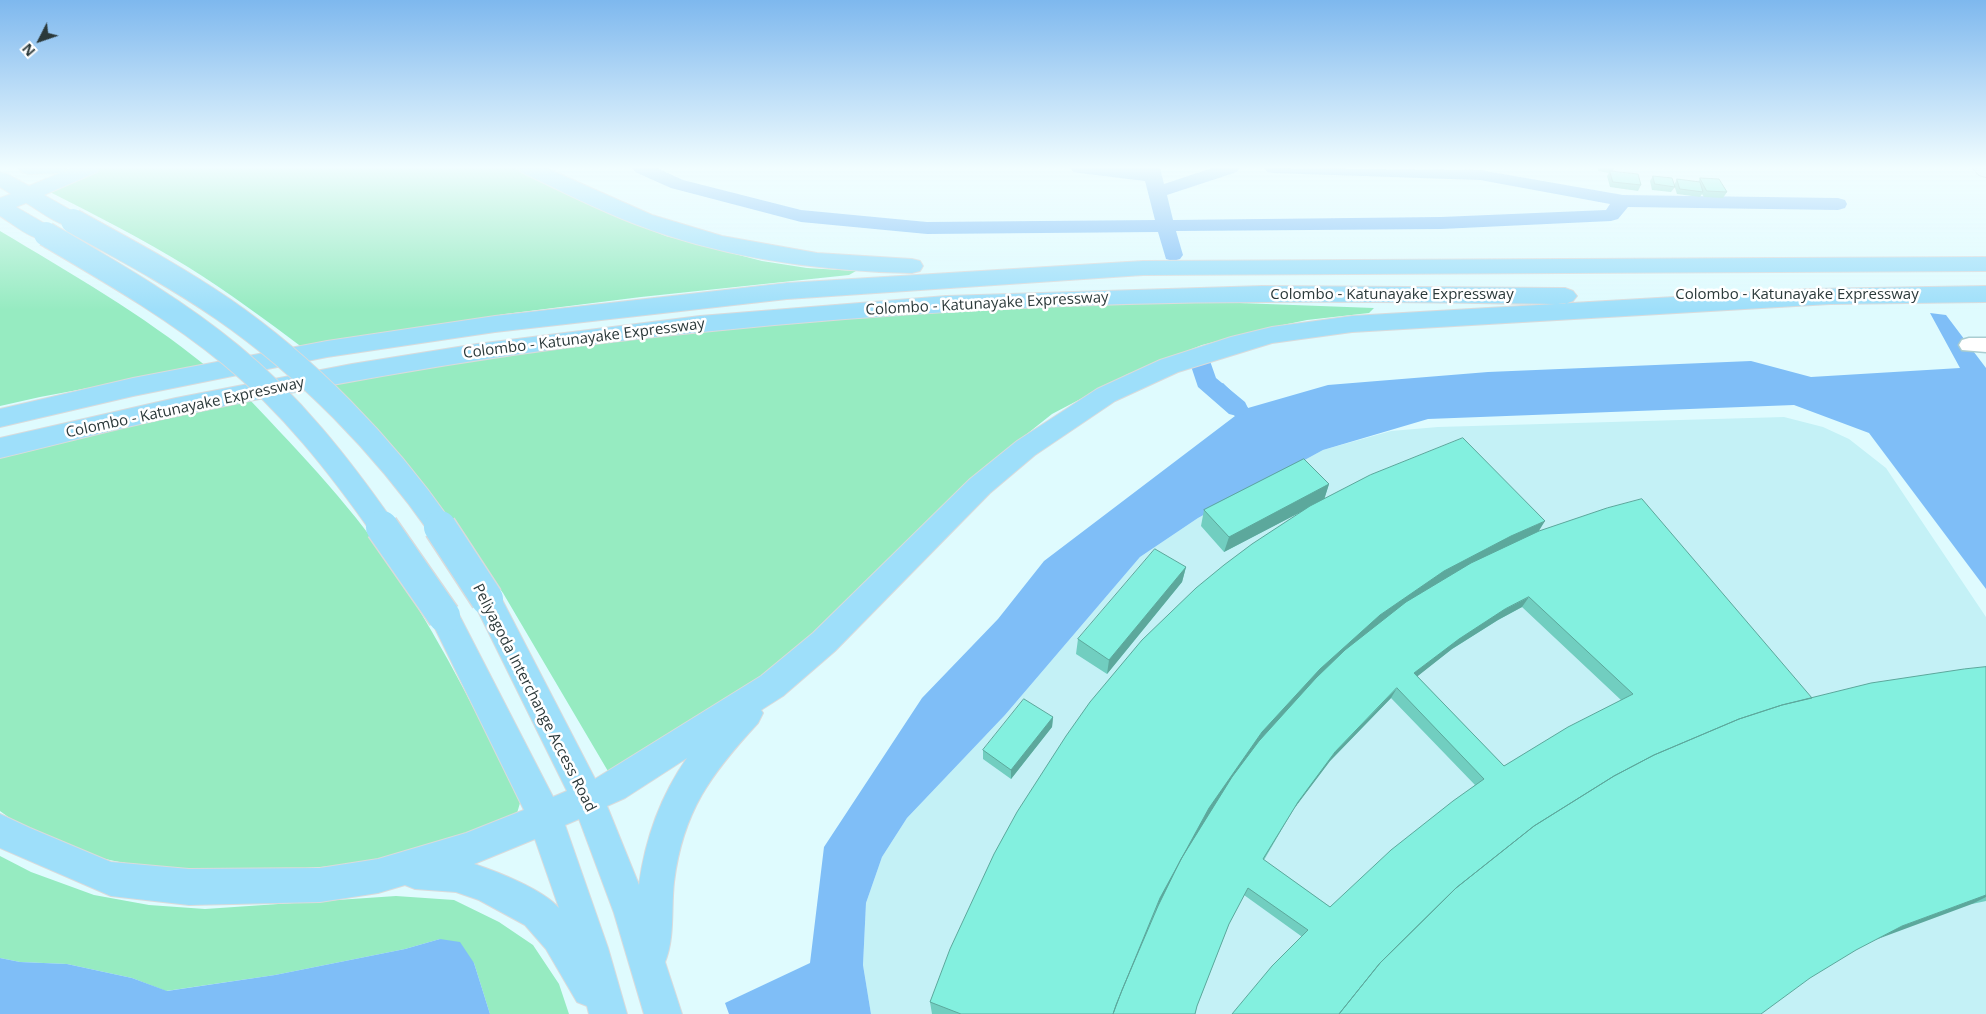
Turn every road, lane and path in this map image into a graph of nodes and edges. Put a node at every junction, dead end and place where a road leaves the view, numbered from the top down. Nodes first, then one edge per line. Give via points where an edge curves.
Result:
1 (15, 215) edge
2 (63, 215) edge
3 (636, 215) edge
4 (1986, 264) edge
5 (1143, 268) junction
6 (1977, 294) edge
7 (1829, 297) junction
8 (0, 418) edge
9 (0, 448) edge
10 (772, 686) junction
11 (587, 797) junction
12 (544, 817) junction
13 (0, 830) edge
14 (378, 876) junction
15 (652, 975) junction
16 (604, 1014) edge
17 (608, 1014) edge
18 (663, 1014) edge

1 - 12 highway, bridge via 213,340 292,413 341,469 444,616
2 - 11 highway, Peliyagoda Interchange Access Road, bridge via 182,281 245,325 299,370 369,440 426,509 487,599
3 - 5 highway via 660,226 738,247 820,260 896,266
4 - 5 highway, Colombo - Katunayake Expressway
5 - 8 highway, Colombo - Katunayake Expressway via 787,291 495,324 327,349 133,387
6 - 7 highway, Colombo - Katunayake Expressway
7 - 9 highway, Colombo - Katunayake Expressway via 1262,294 946,304 700,324 477,352 352,373 176,407
7 - 10 highway via 1352,324 1240,343 1169,366 1106,395 1026,448 980,486 824,642
10 - 11 highway via 613,787
10 - 15 highway via 710,754 682,797 656,872
11 - 12 highway
11 - 15 highway, Peliyagoda Interchange Access Road
12 - 14 highway via 493,841
12 - 17 highway via 590,948
13 - 14 highway via 110,879 189,887 320,885
14 - 16 highway via 412,872 456,875 487,886 538,912 559,936
15 - 18 highway, Peliyagoda Interchange Access Road

